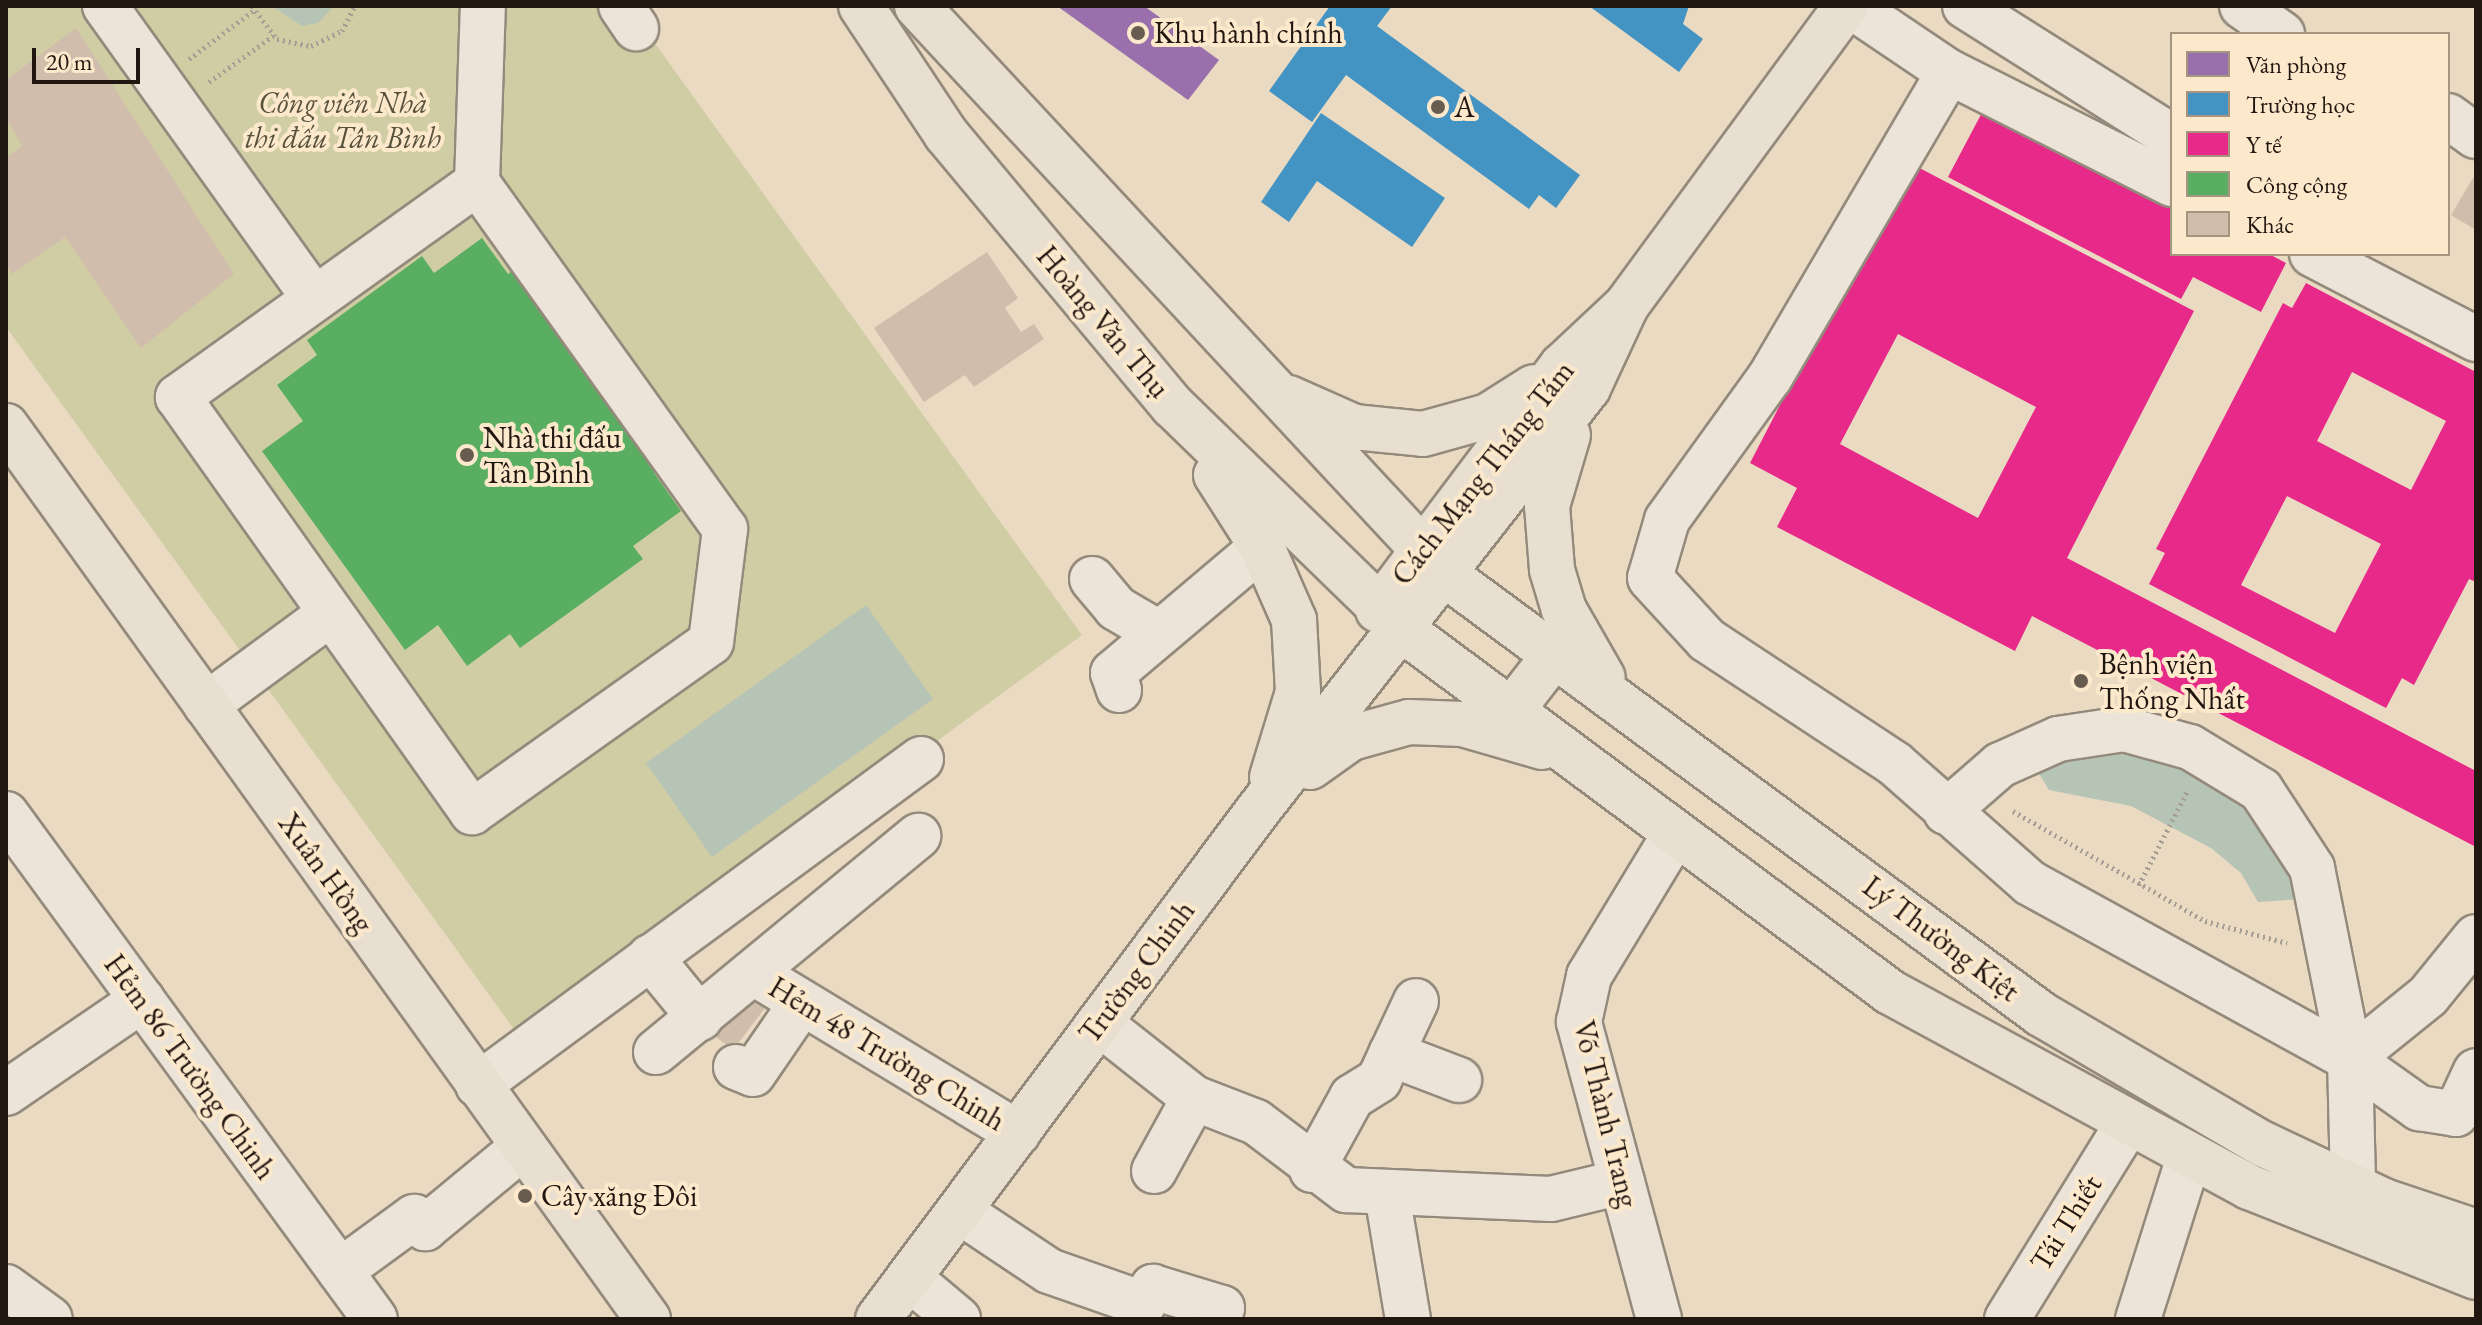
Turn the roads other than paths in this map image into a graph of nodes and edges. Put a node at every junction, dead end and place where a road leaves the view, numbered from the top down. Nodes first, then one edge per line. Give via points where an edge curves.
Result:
1 (105, 6) edge
2 (483, 6) edge
3 (861, 6) edge
4 (1849, 6) edge
5 (1965, 6) edge
6 (2241, 6) edge
7 (934, 11) edge
8 (2220, 32) edge
9 (2279, 32) edge
10 (1949, 72) junction
11 (2450, 117) edge
12 (2170, 136) edge
13 (2476, 136) edge
14 (477, 183) junction
15 (2170, 183) edge
16 (2316, 256) edge
17 (315, 299) junction
18 (2476, 339) edge
19 (1575, 377) junction
20 (1264, 382) junction
21 (1173, 406) junction
22 (6, 426) edge
23 (1262, 547) junction
24 (1434, 565) junction
25 (1092, 579) dead end
26 (330, 614) junction
27 (1391, 621) junction
28 (1157, 632) junction
29 (1556, 653) junction
30 (1119, 690) dead end
31 (1613, 693) junction
32 (206, 705) junction
33 (1511, 711) junction
34 (921, 759) dead end
35 (1588, 770) junction
36 (1960, 800) junction
37 (1259, 809) junction
38 (6, 814) edge
39 (1675, 834) junction
40 (918, 836) dead end
41 (23, 859) edge
42 (2476, 937) edge
43 (650, 957) junction
44 (757, 975) junction
45 (142, 1000) junction
46 (1416, 1001) dead end
47 (801, 1004) junction
48 (700, 1018) junction
49 (1099, 1023) junction
50 (656, 1052) dead end
51 (1391, 1054) junction
52 (2350, 1059) junction
53 (736, 1067) dead end
54 (2476, 1071) edge
55 (1459, 1080) dead end
56 (478, 1085) junction
57 (6, 1093) edge
58 (1194, 1098) junction
59 (2126, 1126) junction
60 (1018, 1133) junction
61 (523, 1147) junction
62 (2189, 1157) junction
63 (1312, 1170) junction
64 (1154, 1171) dead end
65 (1622, 1182) junction
66 (2353, 1186) junction
67 (1387, 1194) junction
68 (959, 1211) junction
69 (2476, 1232) edge
70 (340, 1271) junction
71 (2476, 1277) edge
72 (909, 1278) junction
73 (6, 1287) edge
74 (367, 1315) edge
75 (50, 1319) edge
76 (648, 1319) edge
77 (878, 1319) edge
78 (958, 1319) edge
79 (1219, 1319) edge
80 (1408, 1319) edge
81 (1659, 1319) edge
82 (2007, 1319) edge
83 (2138, 1319) edge

1 - 17 street
2 - 14 street
3 - 21 main road, Hoàng Văn Thụ via 946,134
4 - 10 street
4 - 19 main road, Cách Mạng Tháng Tám
5 - 12 street
6 - 8 street
6 - 9 street
7 - 20 main road
10 - 15 street
10 - 36 street via 1770,377 1667,520 1650,578 1707,640 1895,764
11 - 13 street
14 - 17 street
14 - 26 street via 725,529 711,642 472,812
16 - 18 street
17 - 26 street via 178,397
19 - 20 main road via 1488,416 1423,434 1354,427
19 - 24 main road, Cách Mạng Tháng Tám
19 - 31 main road via 1553,475 1547,538 1564,610
20 - 24 main road
21 - 23 main road
21 - 27 main road, Hoàng Văn Thụ
22 - 32 main road, Xuân Hồng
23 - 28 street via 1166,633
23 - 37 main road via 1294,620 1300,654 1286,740
24 - 27 main road, Cách Mạng Tháng Tám
24 - 29 main road, Lý Thường Kiệt
25 - 28 street via 1116,608
26 - 32 street
27 - 33 main road
27 - 37 main road, Trường Chinh
28 - 30 street via 1113,673
29 - 31 main road, Lý Thường Kiệt
29 - 33 main road
31 - 66 main road, Lý Thường Kiệt via 2041,1014 2153,1083
32 - 56 main road, Xuân Hồng
33 - 35 main road
34 - 43 street
35 - 37 main road via 1497,732 1409,722 1351,738
35 - 39 main road, Lý Thường Kiệt
36 - 52 street via 2030,883
36 - 52 street via 2000,765 2058,739 2124,729 2206,756 2261,790 2312,868
37 - 49 main road, Trường Chinh
38 - 41 street, Hẻm 86 Trường Chinh
39 - 59 main road, Lý Thường Kiệt via 1847,965
39 - 65 street, Võ Thành Trang via 1581,996 1584,1048
40 - 44 street, Hẻm 48 Trường Chinh
41 - 45 street, Hẻm 86 Trường Chinh
42 - 52 street via 2428,996
43 - 48 street
43 - 56 street
44 - 47 street, Hẻm 48 Trường Chinh
44 - 48 street, Hẻm 48 Trường Chinh
45 - 57 street
45 - 70 street, Hẻm 86 Trường Chinh
46 - 51 street
47 - 53 street via 753,1074
47 - 60 street, Hẻm 48 Trường Chinh
48 - 50 street, Hẻm 48 Trường Chinh
49 - 58 street
49 - 60 main road, Trường Chinh
51 - 55 street
51 - 63 street via 1379,1080 1352,1097
52 - 54 street via 2419,1108 2456,1114
52 - 66 street
56 - 61 main road, Xuân Hồng
58 - 63 street via 1256,1122
58 - 64 street
59 - 62 main road, Lý Thường Kiệt
59 - 82 street, Tái Thiết
60 - 68 main road, Trường Chinh
61 - 70 street via 425,1228 414,1217
61 - 76 main road, Xuân Hồng
62 - 71 main road, Lý Thường Kiệt
62 - 83 street
63 - 67 street via 1346,1190
65 - 67 street via 1551,1199
65 - 81 street, Võ Thành Trang
66 - 69 main road, Lý Thường Kiệt
67 - 80 street
68 - 72 main road, Trường Chinh
68 - 79 street via 1049,1271 1143,1304 1153,1287 1222,1308
70 - 74 street, Hẻm 86 Trường Chinh
72 - 77 main road, Trường Chinh
72 - 78 street
73 - 75 street

